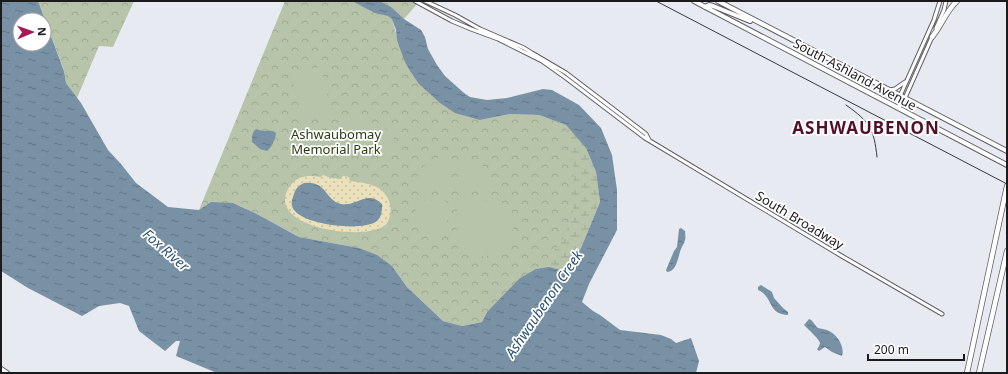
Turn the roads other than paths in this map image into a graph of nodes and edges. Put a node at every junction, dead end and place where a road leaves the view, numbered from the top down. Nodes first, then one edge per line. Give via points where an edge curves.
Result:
1 (414, 1) edge
2 (425, 1) edge
3 (694, 1) edge
4 (718, 1) edge
5 (940, 1) edge
6 (946, 1) edge
7 (957, 1) edge
8 (705, 7) junction
9 (765, 26) junction
10 (932, 37) junction
11 (906, 81) junction
12 (888, 90) junction
13 (900, 96) junction
14 (905, 98) junction
15 (899, 107) junction
16 (649, 140) junction
17 (1007, 151) edge
18 (1007, 165) edge
19 (1007, 186) edge
20 (1007, 251) edge
21 (942, 314) dead end
22 (1, 368) edge
23 (7, 373) edge
24 (967, 373) edge
25 (979, 373) edge

1 - 16 street, South Broadway via 544,62
2 - 16 street, South Broadway via 524,48 556,67 646,134
3 - 8 main road, South Ashland Avenue
4 - 9 main road, South Ashland Avenue
5 - 11 street
6 - 10 street
7 - 10 highway
8 - 9 main road via 713,6
8 - 15 main road, South Ashland Avenue
9 - 12 main road, South Ashland Avenue
10 - 14 street
11 - 12 street via 898,88
11 - 13 street
12 - 13 main road, South Ashland Avenue
13 - 14 main road, South Ashland Avenue
13 - 15 street
14 - 15 street
14 - 17 main road, South Ashland Avenue
15 - 18 main road, South Ashland Avenue
16 - 21 street, South Broadway
19 - 24 highway
20 - 25 highway
22 - 23 main road

